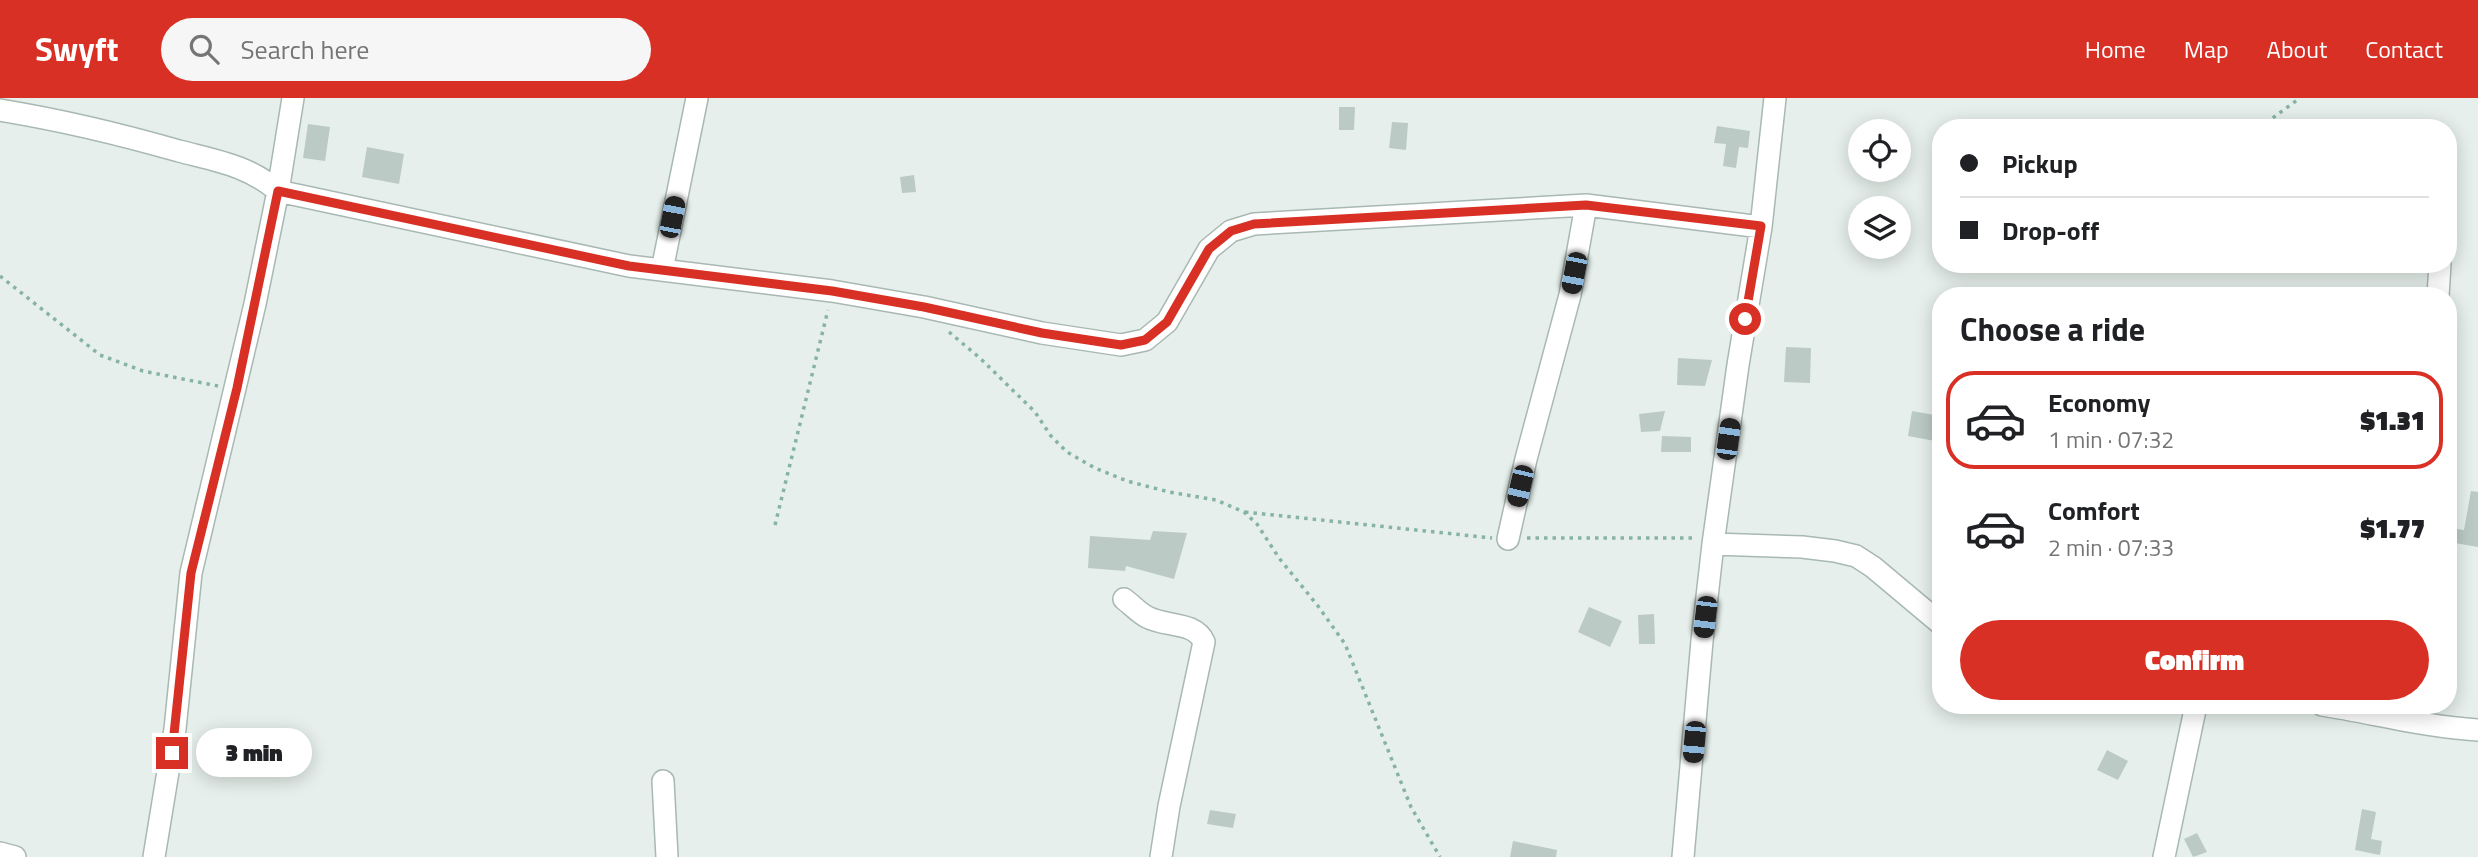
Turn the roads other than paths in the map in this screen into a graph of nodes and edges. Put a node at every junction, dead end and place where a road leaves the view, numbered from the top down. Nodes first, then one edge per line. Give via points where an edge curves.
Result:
1 (293, 98) edge
2 (697, 98) edge
3 (1775, 98) edge
4 (0, 110) edge
5 (278, 191) junction
6 (1586, 205) junction
7 (1761, 226) junction
8 (662, 270) junction
9 (1508, 539) road end
10 (1714, 541) junction
11 (1124, 599) dead end
12 (1932, 616) edge
13 (2194, 714) edge
14 (2397, 714) edge
15 (2478, 730) edge
16 (663, 781) dead end
17 (0, 853) edge
18 (15, 857) edge
19 (154, 857) edge
20 (667, 857) edge
21 (1161, 857) edge
22 (1683, 857) edge
23 (2164, 857) edge

1 - 5 street
2 - 8 street
3 - 7 street
4 - 5 street via 125,135 240,167
5 - 8 street
5 - 19 street via 237,388 191,573 175,729
6 - 7 street
6 - 8 street via 1254,224 1231,231 1209,249 1167,322 1145,340 1121,345 832,291
6 - 9 street via 1570,295
7 - 10 street
10 - 12 street via 1856,556
10 - 22 street
11 - 21 street via 1148,618 1194,629 1204,642
13 - 23 street
14 - 15 street via 2441,728
16 - 20 street
17 - 18 street

